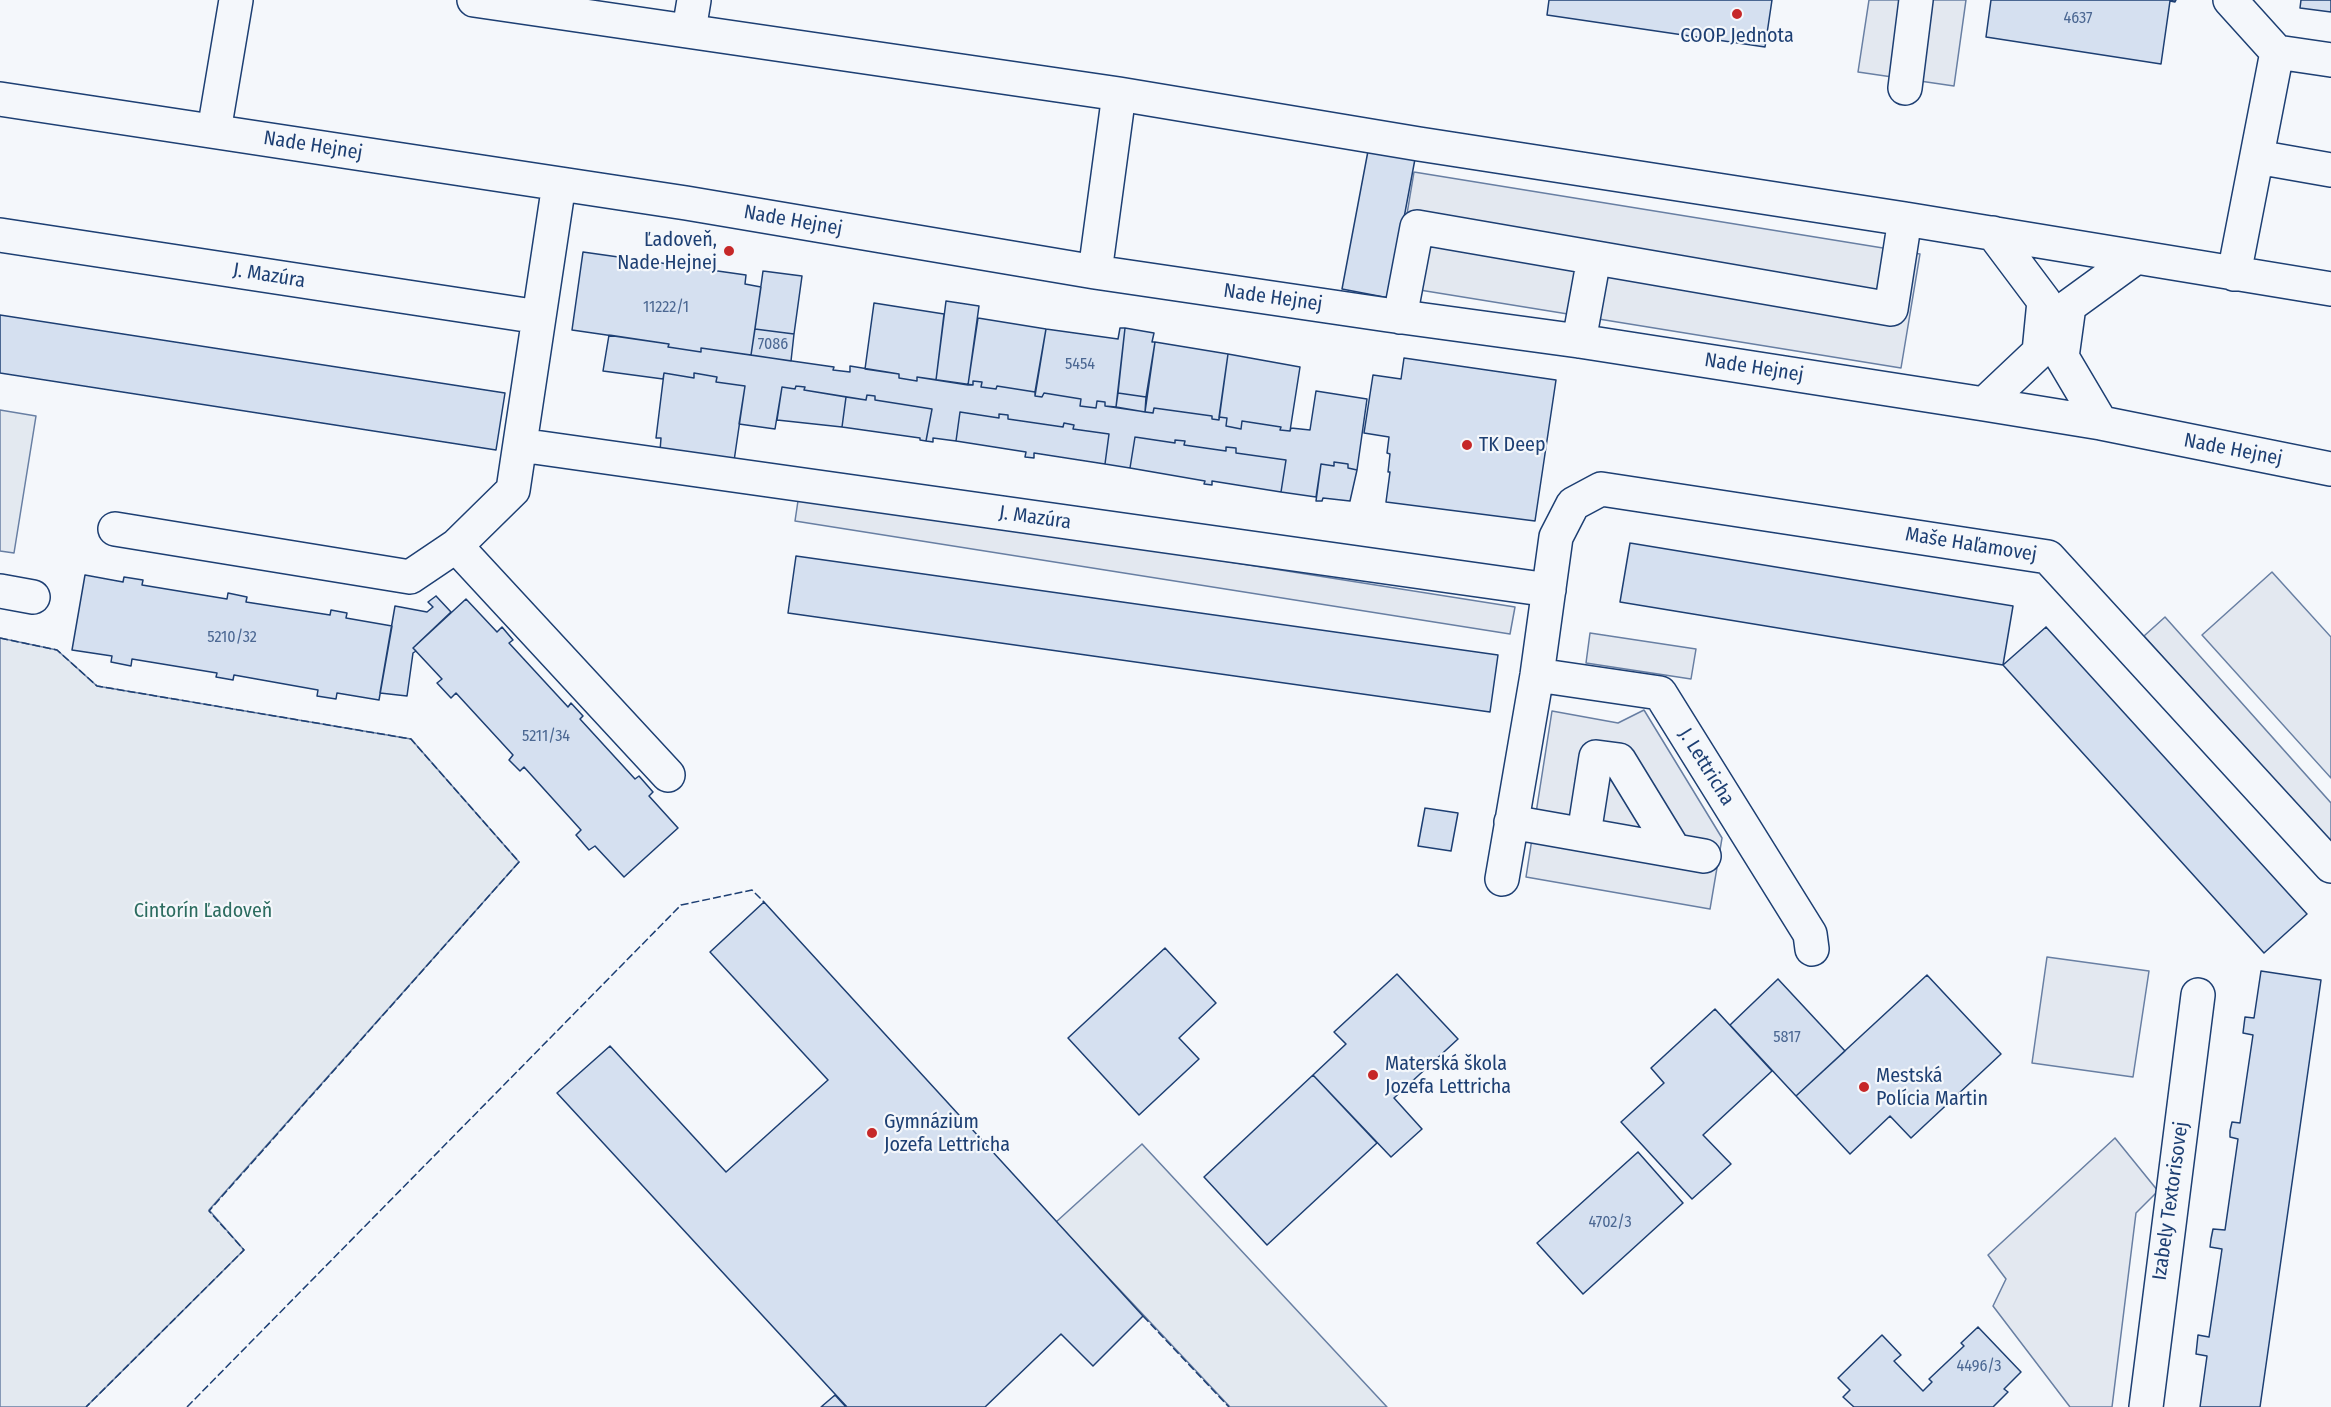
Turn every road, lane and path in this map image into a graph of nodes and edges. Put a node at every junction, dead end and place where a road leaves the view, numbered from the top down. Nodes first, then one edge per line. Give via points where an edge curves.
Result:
1 (236, 0) edge
2 (474, 0) edge
3 (1916, 0) edge
4 (2230, 0) edge
5 (692, 15) edge
6 (2277, 52) junction
7 (2331, 60) edge
8 (1905, 88) dead end
9 (1119, 94) junction
10 (0, 99) edge
11 (214, 131) junction
12 (2257, 158) junction
13 (2331, 170) edge
14 (560, 184) junction
15 (1905, 219) junction
16 (1993, 233) junction
17 (0, 235) edge
18 (1594, 258) junction
19 (2134, 258) junction
20 (1095, 272) junction
21 (2234, 274) junction
22 (2331, 289) edge
23 (539, 317) junction
24 (1400, 317) junction
25 (1579, 341) junction
26 (1984, 404) junction
27 (2100, 423) junction
28 (520, 445) junction
29 (2331, 469) edge
30 (115, 529) dead end
31 (456, 546) junction
32 (1549, 590) junction
33 (0, 591) edge
34 (33, 597) dead end
35 (1537, 675) junction
36 (668, 775) dead end
37 (1511, 822) junction
38 (1584, 834) junction
39 (2331, 866) edge
40 (1502, 879) dead end
41 (1812, 949) dead end
42 (2198, 995) dead end
43 (2146, 1407) edge

1 - 11 street
2 - 5 street
3 - 8 street
4 - 6 street
5 - 9 street
6 - 7 street
6 - 12 street
9 - 15 street
9 - 20 street
10 - 11 street, Nade Hejnej
11 - 14 street, Nade Hejnej
12 - 13 street
12 - 21 street
14 - 20 street, Nade Hejnej
14 - 23 street
15 - 16 street
15 - 18 street via 1891,309
16 - 19 street
16 - 26 street via 2044,301 2039,352
17 - 23 street, J. Mazúra
18 - 24 street via 1417,227
18 - 25 street
19 - 21 street
19 - 27 street via 2069,306 2062,357
20 - 24 street, Nade Hejnej
21 - 22 street
23 - 28 street
24 - 25 street, Nade Hejnej
25 - 26 street, Nade Hejnej
26 - 27 street, Nade Hejnej
27 - 29 street, Nade Hejnej
28 - 31 street via 513,490
28 - 32 street, J. Mazúra
30 - 31 street via 410,577
31 - 36 street
32 - 35 street
32 - 39 street, Maše Haľamovej via 1556,537 1573,504 1601,489 2048,557
33 - 34 street
35 - 37 street
35 - 41 street, J. Lettricha via 1660,693 1810,934
37 - 38 street
37 - 40 street
38 - 38 street via 1596,757 1619,760 1689,853
42 - 43 street, Izabely Textorisovej

